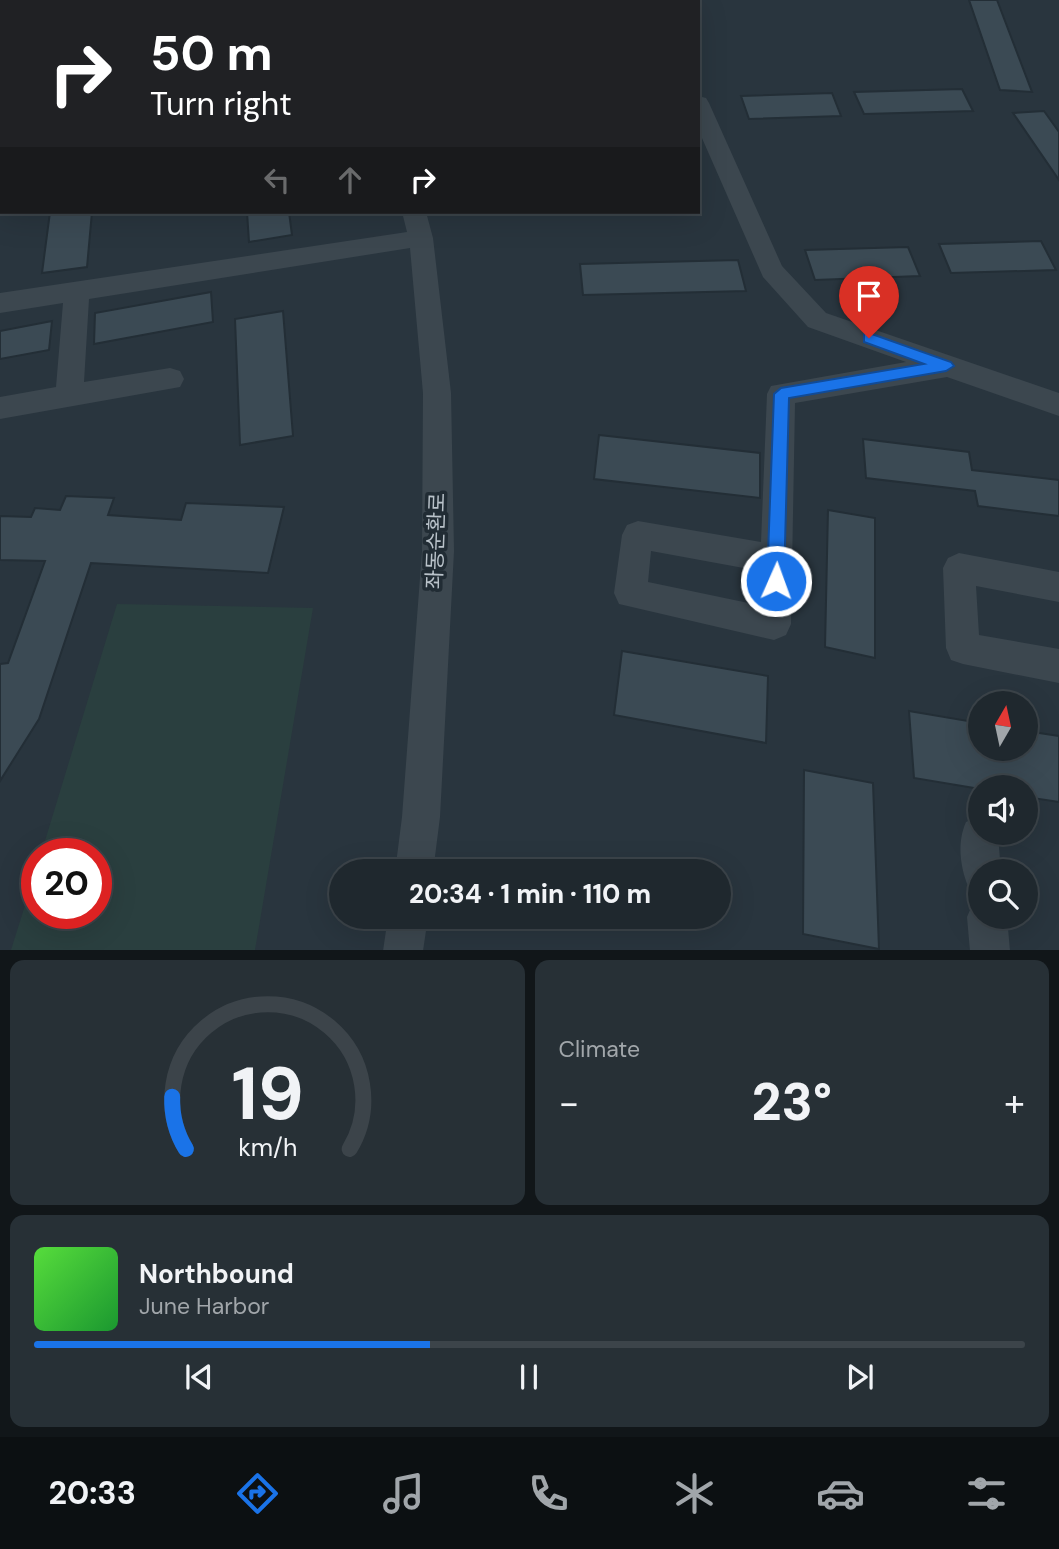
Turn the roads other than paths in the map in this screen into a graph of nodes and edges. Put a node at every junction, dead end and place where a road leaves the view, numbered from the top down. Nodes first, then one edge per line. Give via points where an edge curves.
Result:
1 (700, 108) edge
2 (417, 225) edge
3 (77, 291) junction
4 (0, 303) edge
5 (946, 366) junction
6 (170, 379) dead end
7 (69, 395) junction
8 (1059, 405) edge
9 (0, 408) edge
10 (776, 559) junction
11 (1059, 587) edge
12 (1059, 666) edge
13 (416, 859) edge
14 (406, 929) edge
15 (988, 929) edge
16 (403, 950) edge
17 (990, 950) edge

1 - 5 street via 772,271 817,320
2 - 3 street
2 - 13 street, 좌동순환로 via 438,393 438,551
3 - 4 street
3 - 7 street
5 - 8 street
5 - 10 street via 781,394
6 - 7 street
7 - 9 street
10 - 10 street via 774,625 630,593 638,534
11 - 12 street via 959,568 963,648
14 - 16 street
15 - 17 street

